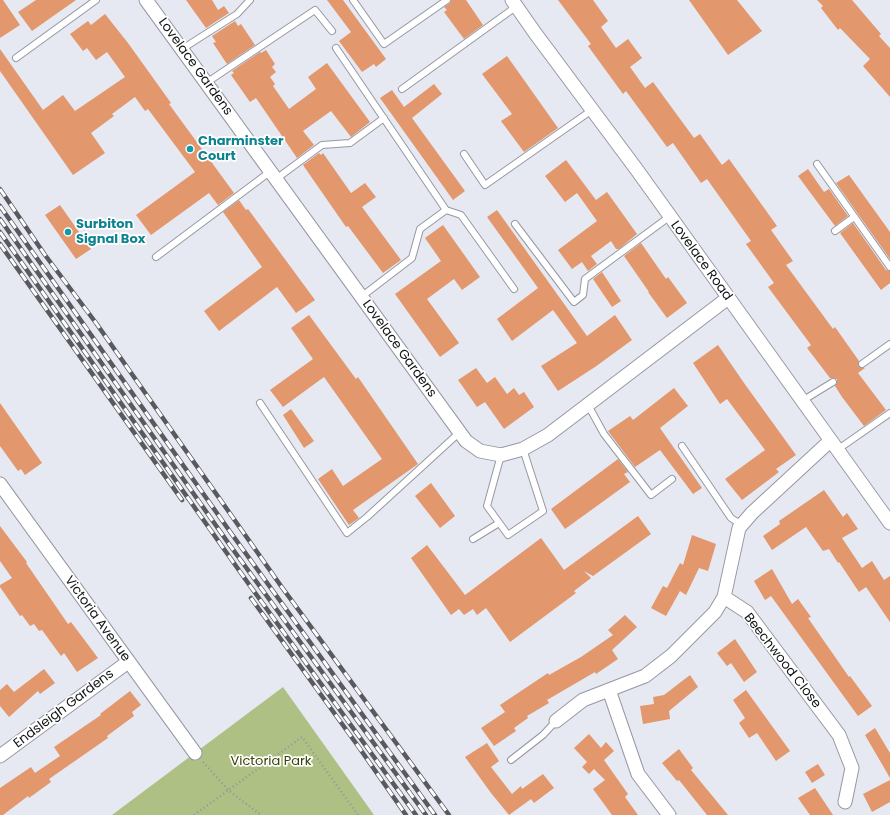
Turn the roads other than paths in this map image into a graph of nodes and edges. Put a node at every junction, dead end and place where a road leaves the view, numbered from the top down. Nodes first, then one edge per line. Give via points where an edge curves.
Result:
1 (96, 0) edge
2 (146, 0) edge
3 (250, 0) edge
4 (353, 0) edge
5 (447, 0) edge
6 (515, 3) edge
7 (332, 31) dead end
8 (336, 48) dead end
9 (182, 49) junction
10 (16, 58) dead end
11 (206, 83) junction
12 (402, 89) dead end
13 (592, 110) junction
14 (384, 118) junction
15 (464, 154) dead end
16 (817, 164) dead end
17 (273, 175) junction
18 (446, 210) junction
19 (669, 216) junction
20 (854, 217) junction
21 (515, 224) dead end
22 (835, 231) dead end
23 (156, 256) dead end
24 (890, 267) edge
25 (514, 289) dead end
26 (361, 297) junction
27 (728, 298) junction
28 (890, 344) edge
29 (862, 364) dead end
30 (832, 382) dead end
31 (802, 402) junction
32 (260, 403) dead end
33 (588, 404) junction
34 (890, 413) edge
35 (460, 432) junction
36 (682, 446) dead end
37 (833, 446) junction
38 (523, 449) junction
39 (501, 455) junction
40 (672, 479) dead end
41 (0, 484) edge
42 (499, 523) junction
43 (890, 523) edge
44 (742, 525) junction
45 (473, 539) dead end
46 (724, 597) junction
47 (128, 662) junction
48 (609, 690) junction
49 (556, 721) joint
50 (195, 753) road end
51 (0, 756) edge
52 (511, 760) dead end
53 (845, 802) dead end
54 (669, 815) edge

1 - 10 lane
2 - 9 street, Lovelace Gardens
3 - 9 lane via 237,14
4 - 5 lane via 384,44
6 - 12 lane
6 - 13 street, Lovelace Road
7 - 11 lane via 316,10
8 - 14 lane
9 - 11 street, Lovelace Gardens
11 - 17 street, Lovelace Gardens
13 - 15 lane via 485,185
13 - 19 street, Lovelace Road
14 - 17 lane via 350,143 322,145
14 - 18 lane
16 - 20 lane
17 - 23 lane
17 - 26 street, Lovelace Gardens
18 - 25 lane via 460,215
18 - 26 lane via 420,229 412,258
19 - 21 lane via 585,279 583,295 574,302
19 - 27 street, Lovelace Road
20 - 22 lane
20 - 24 lane
26 - 35 street, Lovelace Gardens
27 - 31 street, Lovelace Road
27 - 33 street, Lovelace Gardens
28 - 29 lane
30 - 31 lane
31 - 37 street, Lovelace Road
32 - 35 lane via 347,533
33 - 38 street, Lovelace Gardens via 548,435
33 - 40 lane via 604,434 651,495
34 - 37 lane
35 - 39 street, Lovelace Gardens via 466,441 480,451
36 - 44 lane via 731,518
37 - 43 street, Lovelace Road
37 - 44 street via 752,513
38 - 39 street, Lovelace Gardens
38 - 42 lane via 543,511 508,534
39 - 42 lane via 487,506
41 - 47 street, Victoria Avenue
42 - 45 lane
44 - 46 street via 739,528
46 - 48 street via 715,612 671,656 645,676
46 - 53 street, Beechwood Close via 747,612 840,735 852,768
47 - 50 street, Victoria Avenue
47 - 51 street, Endsleigh Gardens
48 - 49 street via 583,700
48 - 54 street via 638,774
49 - 52 lane via 543,735

